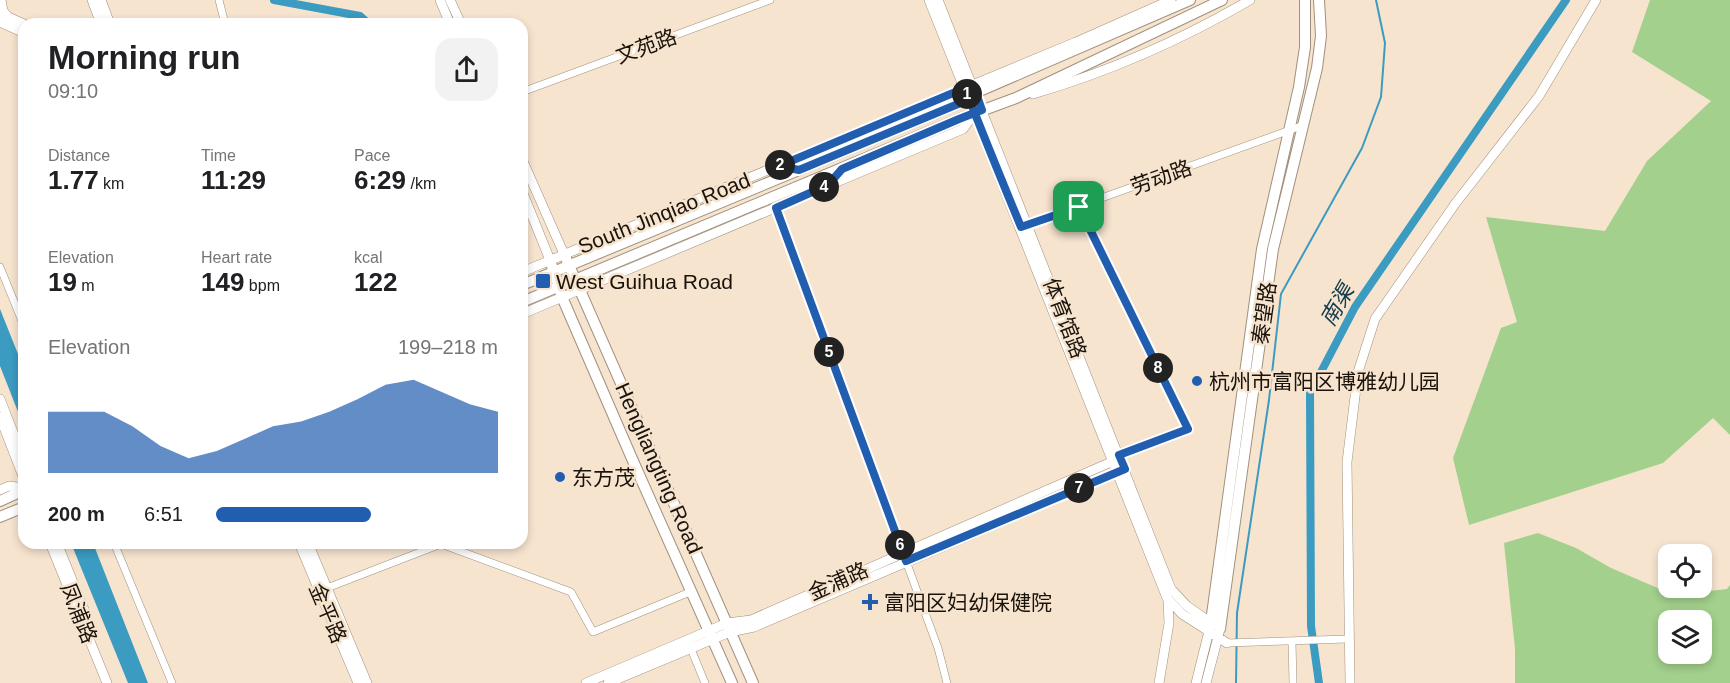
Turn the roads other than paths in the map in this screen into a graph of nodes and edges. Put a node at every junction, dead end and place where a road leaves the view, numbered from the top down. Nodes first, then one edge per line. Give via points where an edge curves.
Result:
1 (1, 0) edge
2 (92, 0) edge
3 (101, 0) edge
4 (219, 0) edge
5 (440, 0) edge
6 (450, 0) edge
7 (770, 0) edge
8 (928, 0) edge
9 (938, 0) edge
10 (1171, 0) edge
11 (1190, 0) edge
12 (1222, 0) edge
13 (1250, 0) edge
14 (1305, 0) edge
15 (1319, 0) edge
16 (1596, 0) edge
17 (3, 17) edge
18 (99, 18) edge
19 (108, 18) edge
20 (224, 18) edge
21 (448, 18) edge
22 (458, 18) edge
23 (18, 22) edge
24 (18, 28) edge
25 (528, 90) edge
26 (970, 91) junction
27 (1016, 98) junction
28 (979, 112) junction
29 (1301, 126) junction
30 (1289, 130) junction
31 (779, 166) junction
32 (842, 169) junction
33 (799, 170) junction
34 (528, 173) edge
35 (828, 185) junction
36 (528, 206) edge
37 (1079, 207) junction
38 (776, 208) junction
39 (1025, 226) junction
40 (564, 254) junction
41 (550, 260) junction
42 (570, 266) junction
43 (0, 267) edge
44 (528, 269) edge
45 (553, 272) junction
46 (528, 282) edge
47 (578, 284) junction
48 (561, 292) junction
49 (528, 300) edge
50 (18, 310) edge
51 (528, 311) edge
52 (0, 399) edge
53 (0, 417) edge
54 (18, 445) edge
55 (1118, 458) junction
56 (18, 464) edge
57 (1121, 470) junction
58 (18, 488) edge
59 (0, 490) edge
60 (18, 492) edge
61 (0, 501) edge
62 (18, 510) edge
63 (0, 517) edge
64 (52, 549) edge
65 (59, 549) edge
66 (116, 549) edge
67 (302, 549) edge
68 (311, 549) edge
69 (428, 549) edge
70 (455, 549) edge
71 (904, 557) junction
72 (327, 588) junction
73 (690, 592) junction
74 (1169, 593) junction
75 (728, 628) junction
76 (1219, 635) junction
77 (710, 636) junction
78 (1347, 639) junction
79 (1296, 642) junction
80 (691, 649) junction
81 (107, 683) edge
82 (114, 683) edge
83 (172, 683) edge
84 (358, 683) edge
85 (367, 683) edge
86 (586, 683) edge
87 (608, 683) edge
88 (705, 683) edge
89 (732, 683) edge
90 (753, 683) edge
91 (947, 683) edge
92 (1159, 683) edge
93 (1196, 683) edge
94 (1206, 683) edge
95 (1293, 683) edge
96 (1350, 683) edge

1 - 17 main road
2 - 18 main road
3 - 19 main road
4 - 20 street
5 - 21 main road
6 - 22 main road
7 - 25 street, 文苑路
8 - 26 main road, 体育馆路
9 - 26 main road, 体育馆路
10 - 26 main road, South Jinqiao Road
11 - 26 main road, South Jinqiao Road
12 - 27 main road, South Jinqiao Road
13 - 27 main road, South Jinqiao Road via 1217,19 1068,84
14 - 30 main road, 秦望路 via 1305,47
15 - 29 main road, 秦望路 via 1321,36 1317,68
16 - 78 main road via 1539,96 1455,204 1375,319 1358,372 1347,462
17 - 23 main road
17 - 24 main road
26 - 28 main road, 体育馆路
26 - 31 main road, South Jinqiao Road
26 - 33 main road, South Jinqiao Road via 958,104
27 - 28 main road, South Jinqiao Road
28 - 32 main road, South Jinqiao Road
28 - 35 main road, South Jinqiao Road via 963,129
28 - 39 main road, 体育馆路
29 - 30 street, 劳动路
29 - 76 main road, 秦望路 via 1273,249
30 - 37 street, 劳动路
30 - 76 main road, 秦望路 via 1262,249
31 - 33 main road
31 - 40 main road, South Jinqiao Road
32 - 35 main road
32 - 47 main road, South Jinqiao Road
33 - 42 main road, South Jinqiao Road
34 - 40 main road
35 - 38 main road, South Jinqiao Road
36 - 41 main road
37 - 39 street, 劳动路
37 - 55 street via 1188,429
38 - 47 main road, South Jinqiao Road
38 - 71 street
39 - 55 main road, 体育馆路
40 - 41 main road, South Jinqiao Road
40 - 42 main road, Hengliangting Road
41 - 44 main road, South Jinqiao Road
41 - 45 main road, Hengliangting Road
42 - 45 main road, South Jinqiao Road
42 - 47 main road, Hengliangting Road
43 - 50 street
45 - 46 main road, South Jinqiao Road
45 - 48 main road, Hengliangting Road
47 - 48 main road
47 - 75 main road, Hengliangting Road
48 - 49 main road
48 - 51 main road
48 - 73 main road, Hengliangting Road
52 - 54 main road
53 - 56 main road
55 - 57 main road, 体育馆路
55 - 71 main road, 金浦路
57 - 71 main road, 金浦路
57 - 74 main road, 体育馆路
58 - 59 main road
60 - 61 main road
62 - 63 main road
64 - 81 main road, 凤浦路
65 - 82 main road, 凤浦路
66 - 83 street
67 - 84 main road, 金平路
68 - 72 main road
69 - 72 street
70 - 73 street via 571,592 593,632
71 - 75 main road, 金浦路 via 754,627
71 - 91 street
72 - 85 main road
73 - 77 main road, Hengliangting Road
74 - 76 main road, 体育馆路
74 - 92 main road, 体育馆路 via 1169,623
75 - 77 main road, 金浦路
75 - 90 main road, Hengliangting Road
76 - 79 street via 1247,643
76 - 93 main road
76 - 94 main road
77 - 80 main road, 金浦路
77 - 86 main road, 金浦路
77 - 89 main road, Hengliangting Road
78 - 79 street
78 - 96 main road
79 - 95 street
80 - 87 main road, 金浦路
80 - 88 street

